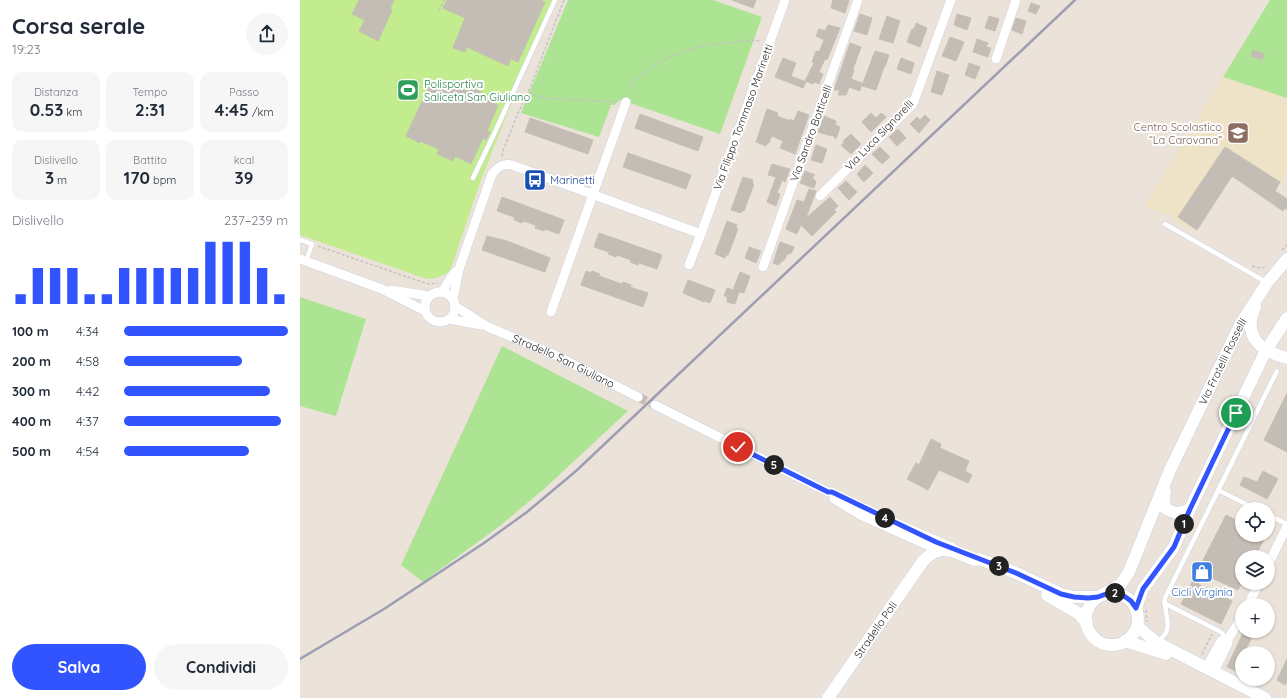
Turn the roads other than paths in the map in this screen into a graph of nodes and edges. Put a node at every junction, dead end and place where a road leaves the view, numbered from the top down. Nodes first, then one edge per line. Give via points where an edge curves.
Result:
1 (555, 0) edge
2 (785, 0) edge
3 (858, 0) edge
4 (951, 0) edge
5 (1016, 0) edge
6 (996, 59) dead end
7 (626, 102) road end
8 (473, 178) dead end
9 (593, 195) junction
10 (820, 196) dead end
11 (1165, 224) dead end
12 (701, 234) junction
13 (300, 240) edge
14 (1284, 255) edge
15 (303, 260) edge
16 (689, 265) dead end
17 (763, 267) dead end
18 (459, 269) junction
19 (1267, 283) junction
20 (382, 289) junction
21 (442, 292) junction
22 (429, 296) junction
23 (454, 303) junction
24 (425, 311) junction
25 (551, 312) dead end
26 (1287, 318) edge
27 (449, 319) junction
28 (488, 327) junction
29 (1279, 329) junction
30 (1266, 350) junction
31 (1285, 356) edge
32 (1277, 371) dead end
33 (638, 397) tunnel mouth
34 (656, 405) tunnel mouth
35 (1236, 413) junction
36 (1170, 470) junction
37 (1218, 490) junction
38 (828, 492) junction
39 (1242, 502) edge
40 (1190, 509) junction
41 (875, 513) junction
42 (1275, 519) edge
43 (1287, 525) edge
44 (899, 534) junction
45 (916, 541) junction
46 (938, 550) junction
47 (1275, 550) edge
48 (979, 559) junction
49 (923, 561) junction
50 (1100, 596) junction
51 (1164, 604) junction
52 (1136, 608) junction
53 (1087, 623) junction
54 (1137, 626) junction
55 (1235, 626) edge
56 (1125, 641) junction
57 (1224, 641) junction
58 (1156, 642) junction
59 (1194, 663) junction
60 (1210, 670) junction
61 (828, 698) edge
62 (1266, 698) edge

1 - 8 lane
2 - 12 street, Via Filippo Tommaso Marinetti
3 - 17 street, Via Sandro Botticelli
4 - 10 street, Via Luca Signorelli via 913,104
5 - 6 street
7 - 9 street
9 - 12 street
9 - 18 street via 512,165 506,164 496,169 492,174
9 - 25 street
11 - 19 lane
12 - 16 street, Via Filippo Tommaso Marinetti
13 - 15 lane via 312,244
14 - 19 street, Via Fratelli Rosselli
15 - 20 street
18 - 21 street
18 - 23 street
19 - 30 street via 1251,316 1250,330 1254,340
19 - 36 street, Via Fratelli Rosselli via 1240,324
20 - 22 street
20 - 24 street
21 - 22 street
21 - 23 street via 449,295
22 - 24 street via 425,303
23 - 27 street via 453,313
23 - 28 street, Stradello San Giuliano
24 - 27 street via 435,321
26 - 29 street
27 - 28 street, Stradello San Giuliano
28 - 33 street, Stradello San Giuliano via 562,358
29 - 30 street
29 - 31 street via 1280,347
30 - 31 street
30 - 35 street
31 - 35 street via 1264,367 1242,412
32 - 37 lane
34 - 38 street
35 - 40 street
36 - 40 street, Via Fratelli Rosselli via 1164,496 1165,508 1177,513
36 - 50 street, Via Fratelli Rosselli via 1129,572 1121,584
37 - 39 lane
37 - 51 lane via 1166,594
38 - 41 street
38 - 44 street via 830,496 860,515
40 - 52 street via 1174,547 1143,589
41 - 44 street via 878,519 898,529
41 - 48 street
42 - 43 lane
43 - 47 street
44 - 45 street
45 - 46 street
45 - 49 street
46 - 48 street via 944,549 974,560
46 - 49 street, Stradello Poli
46 - 53 street via 1031,587 1078,613
48 - 50 street via 1061,594 1074,597
49 - 61 street, Stradello Poli
50 - 52 street via 1115,593 1122,595
50 - 53 street via 1088,608
51 - 57 lane via 1219,631 1223,634
51 - 58 lane via 1169,625 1164,637
52 - 54 street
53 - 56 street via 1092,635 1103,643 1116,645
54 - 56 street via 1131,637
54 - 58 street
55 - 57 street
56 - 59 street
57 - 60 street via 1228,643
58 - 59 street
59 - 60 street
60 - 62 street

